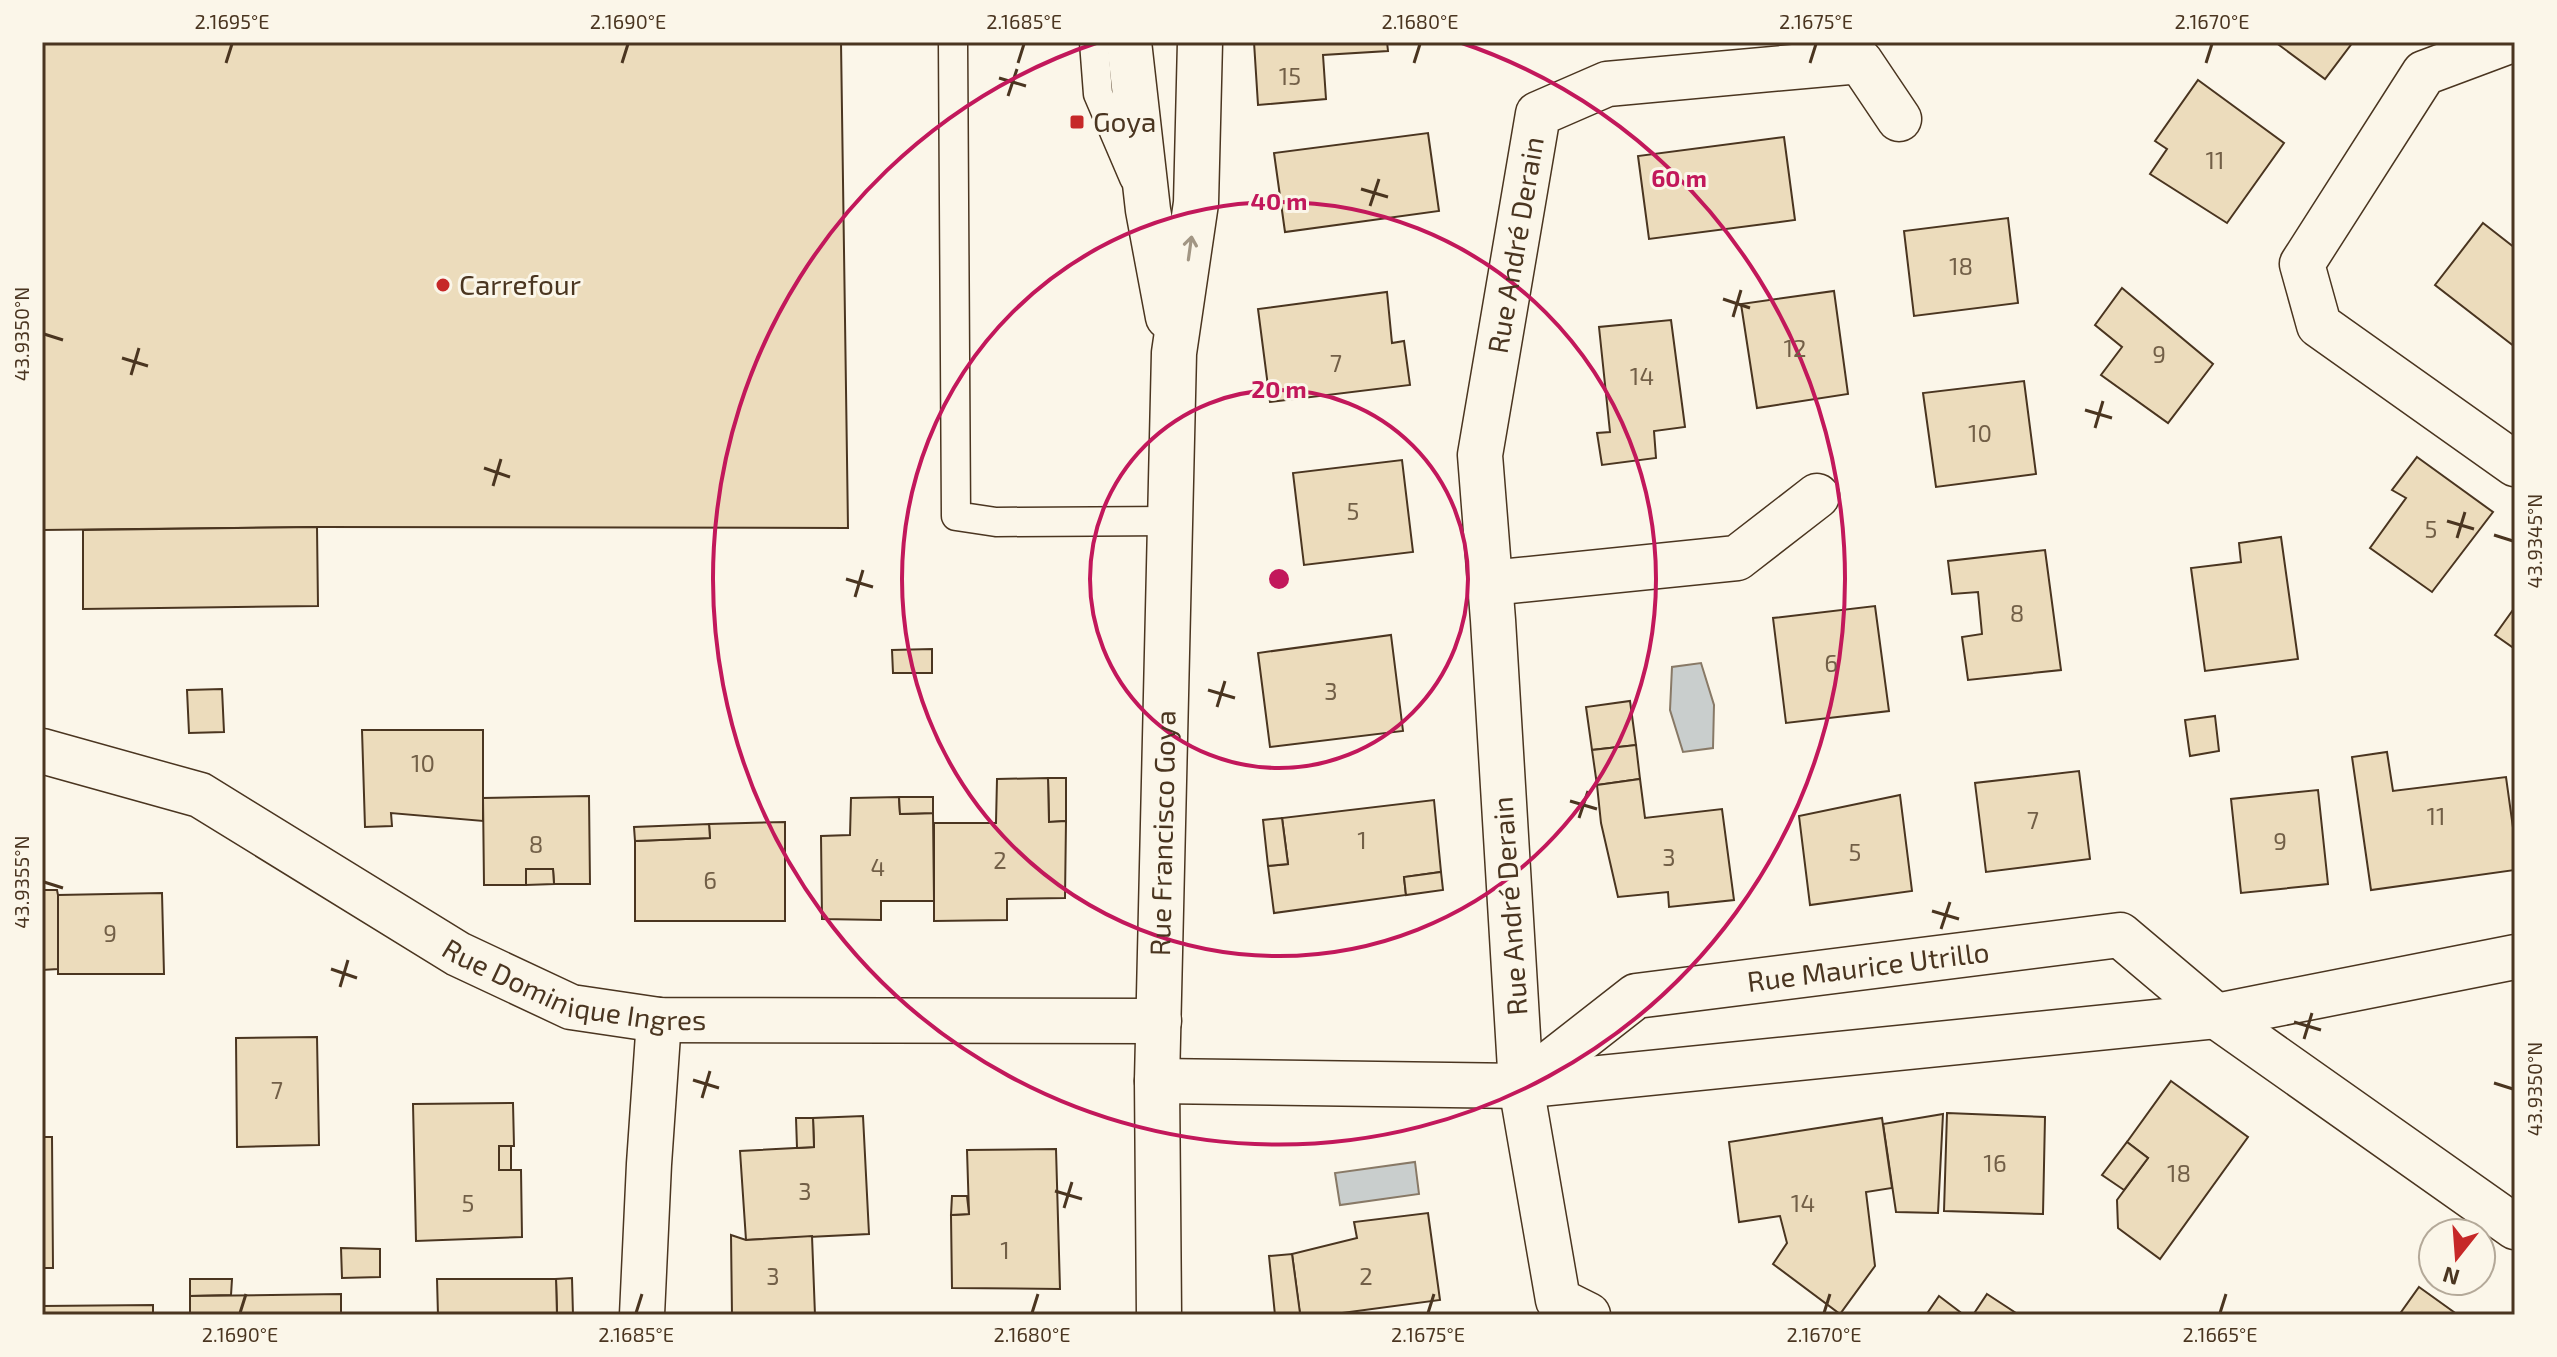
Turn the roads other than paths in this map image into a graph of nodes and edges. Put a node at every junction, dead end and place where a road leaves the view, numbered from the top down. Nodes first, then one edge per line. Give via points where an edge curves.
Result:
1 (953, 42) edge
2 (1094, 42) edge
3 (1129, 42) edge
4 (1200, 42) edge
5 (2507, 42) edge
6 (1899, 119) dead end
7 (1148, 210) junction
8 (1174, 353) junction
9 (2515, 464) edge
10 (1817, 496) dead end
11 (1171, 521) junction
12 (1490, 583) junction
13 (42, 751) edge
14 (2515, 957) edge
15 (2216, 1016) junction
16 (659, 1020) junction
17 (1159, 1021) junction
18 (1157, 1081) junction
19 (1521, 1086) junction
20 (2515, 1227) edge
21 (642, 1315) edge
22 (1159, 1315) edge
23 (1588, 1315) edge

1 - 11 lane via 956,516 996,522
2 - 7 lane via 1098,94
3 - 7 street, Rue Francisco Goya
8 -> 4 street, Rue Francisco Goya via 1196,203
5 - 9 street via 2424,73 2302,264 2319,325
6 - 12 street, Rue André Derain via 1860,61 1607,84 1538,114 1480,455
7 - 8 street, Rue Francisco Goya
8 - 11 street, Rue Francisco Goya
10 - 12 street via 1737,558
11 - 17 street, Rue Francisco Goya
12 - 19 street, Rue André Derain
13 - 16 street, Rue Dominique Ingres via 200,795 458,954 571,1007
14 - 15 street
15 - 19 street
15 - 19 street, Rue Maurice Utrillo via 2120,935 1636,996
15 - 20 street, Rue Maurice Utrillo
16 - 17 street, Rue Dominique Ingres
16 - 21 street
17 - 18 street, Rue Francisco Goya
18 - 19 street
18 - 22 street, Rue Francisco Goya
19 - 23 street via 1558,1300

